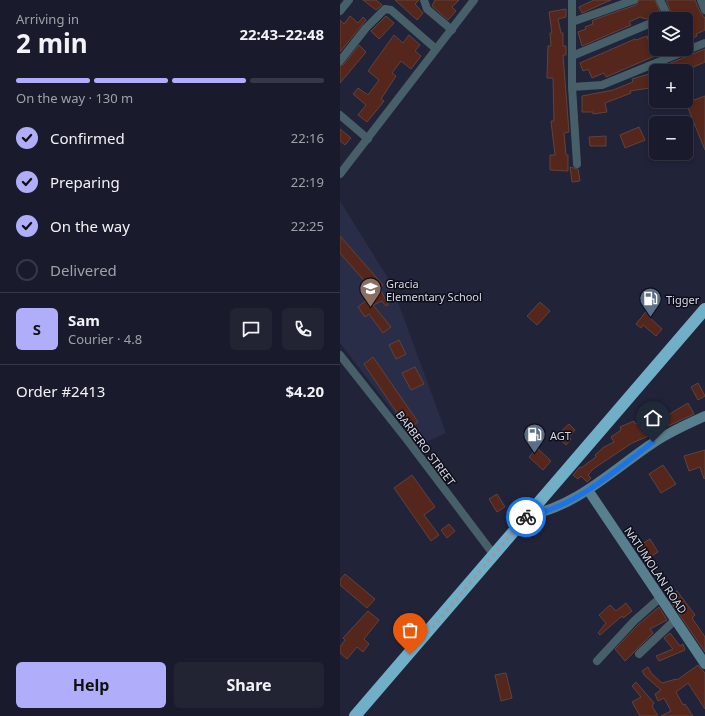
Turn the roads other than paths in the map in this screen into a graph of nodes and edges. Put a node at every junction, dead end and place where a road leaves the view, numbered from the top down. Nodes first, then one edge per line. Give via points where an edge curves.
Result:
1 (349, 0) edge
2 (424, 0) edge
3 (474, 0) edge
4 (572, 0) edge
5 (634, 0) edge
6 (660, 0) edge
7 (701, 0) edge
8 (705, 10) edge
9 (340, 11) edge
10 (664, 12) edge
11 (572, 22) junction
12 (649, 24) edge
13 (452, 30) junction
14 (705, 43) edge
15 (693, 47) edge
16 (436, 50) junction
17 (572, 56) junction
18 (668, 56) edge
19 (340, 60) edge
20 (572, 87) junction
21 (340, 115) edge
22 (368, 139) junction
23 (577, 164) dead end
24 (340, 174) edge
25 (705, 309) edge
26 (340, 355) edge
27 (705, 416) edge
28 (588, 490) junction
29 (528, 515) junction
30 (494, 555) junction
31 (660, 598) junction
32 (675, 620) junction
33 (639, 654) dead end
34 (597, 661) dead end
35 (705, 664) edge
36 (355, 716) edge

1 - 9 street
2 - 13 street via 426,10
3 - 13 street
4 - 11 street
5 - 11 street
6 - 10 street
7 - 8 street
11 - 17 street
12 - 17 street
13 - 16 street
14 - 15 street
16 - 19 street via 391,10 385,9
16 - 22 street
17 - 20 street
18 - 20 street via 602,85
20 - 23 street
21 - 22 street
22 - 24 street
25 - 29 highway
26 - 30 street, BARBERO STREET
27 - 28 street via 653,442
28 - 29 street via 541,513
28 - 31 street, NATUMOLAN ROAD
29 - 30 highway
30 - 36 highway
31 - 32 street, NATUMOLAN ROAD
31 - 34 street
32 - 33 street
32 - 35 street, NATUMOLAN ROAD

